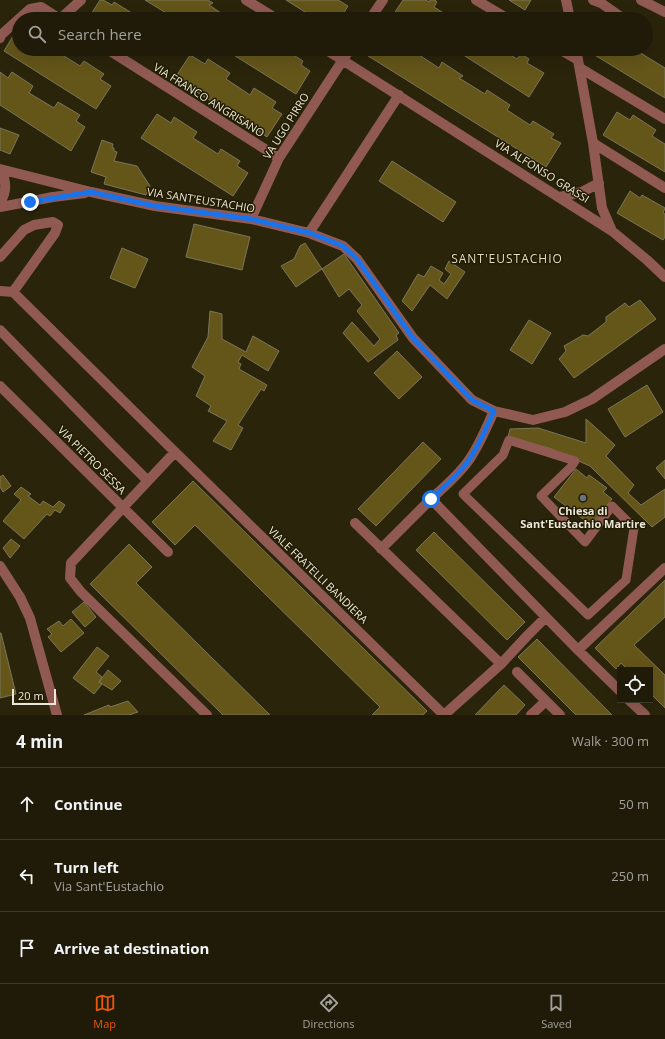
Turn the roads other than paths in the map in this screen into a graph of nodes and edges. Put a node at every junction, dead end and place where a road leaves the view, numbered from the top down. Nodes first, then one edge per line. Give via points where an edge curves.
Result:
1 (82, 0) edge
2 (246, 0) edge
3 (383, 0) edge
4 (476, 0) edge
5 (566, 0) edge
6 (593, 0) edge
7 (642, 0) edge
8 (27, 12) edge
9 (49, 12) edge
10 (68, 12) edge
11 (266, 12) edge
12 (375, 12) edge
13 (496, 12) edge
14 (569, 12) edge
15 (614, 12) edge
16 (665, 12) edge
17 (12, 25) edge
18 (0, 36) edge
19 (118, 56) edge
20 (336, 56) edge
21 (346, 56) edge
22 (568, 56) edge
23 (577, 56) edge
24 (343, 60) junction
25 (579, 64) junction
26 (399, 95) junction
27 (665, 119) edge
28 (593, 143) junction
29 (279, 158) junction
30 (0, 170) edge
31 (599, 183) junction
32 (665, 188) edge
33 (91, 192) junction
34 (560, 197) junction
35 (0, 202) edge
36 (0, 207) edge
37 (251, 219) junction
38 (612, 231) junction
39 (310, 233) junction
40 (0, 257) edge
41 (665, 277) edge
42 (0, 291) edge
43 (13, 292) junction
44 (0, 330) edge
45 (665, 350) edge
46 (0, 386) edge
47 (494, 411) junction
48 (175, 452) junction
49 (148, 481) junction
50 (463, 494) joint
51 (431, 499) junction
52 (123, 508) junction
53 (355, 523) dead end
54 (381, 549) junction
55 (168, 552) dead end
56 (0, 566) edge
57 (665, 568) edge
58 (546, 617) junction
59 (578, 650) junction
60 (501, 664) junction
61 (517, 672) dead end
62 (617, 688) edge
63 (546, 701) junction
64 (632, 703) edge
65 (57, 715) edge
66 (207, 715) edge
67 (444, 715) edge
68 (532, 715) edge
69 (560, 715) edge
70 (644, 715) edge

1 - 10 street
2 - 11 street
3 - 12 street
4 - 13 street
5 - 14 street
6 - 15 street
7 - 16 street
8 - 9 street via 41,7
17 - 18 street
19 - 29 street, VIA FRANCO ANGRISANO
20 - 24 street, VIA ALFONSO GRASSI
21 - 24 street, VA UGO PIRRO
22 - 25 street
23 - 25 street
24 - 26 street, VIA ALFONSO GRASSI
24 - 29 street, VA UGO PIRRO
25 - 27 street
25 - 28 street
26 - 34 street, VIA ALFONSO GRASSI
26 - 39 street
28 - 31 street
28 - 32 street
29 - 37 street, VA UGO PIRRO
30 - 33 street, VIA SANT'EUSTACHIO
30 - 35 street via 6,187
31 - 34 street via 582,192
31 - 38 street via 602,208
33 - 36 street, VIA SANT'EUSTACHIO
33 - 37 street, VIA SANT'EUSTACHIO via 155,206
34 - 38 street, VIA ALFONSO GRASSI
37 - 39 street, VIA SANT'EUSTACHIO
38 - 41 street, VIA ALFONSO GRASSI
39 - 47 street, VIA SANT'EUSTACHIO via 343,246 357,259 413,338 472,400
40 - 43 street via 24,230 46,223 54,222 58,225
42 - 43 street
43 - 48 street, VIALE FRATELLI BANDIERA
44 - 49 street
45 - 47 street, VIA SANT'EUSTACHIO via 592,399 565,412 533,420
46 - 52 street, VIA PIETRO SESSA
47 - 51 street via 467,463
48 - 49 street
48 - 67 street, VIALE FRATELLI BANDIERA
49 - 52 street
50 - 50 street via 588,615 626,580 634,528 612,506 585,542 540,496 575,461 509,440 503,455
51 - 54 street
51 - 58 street
52 - 55 street, VIA PIETRO SESSA
52 - 66 street via 71,563 70,578 81,592
53 - 54 street
54 - 60 street
56 - 65 street via 30,618
57 - 59 street
58 - 59 street
58 - 60 street
59 - 62 street
60 - 67 street
61 - 63 street
63 - 68 street
63 - 69 street
64 - 70 street

